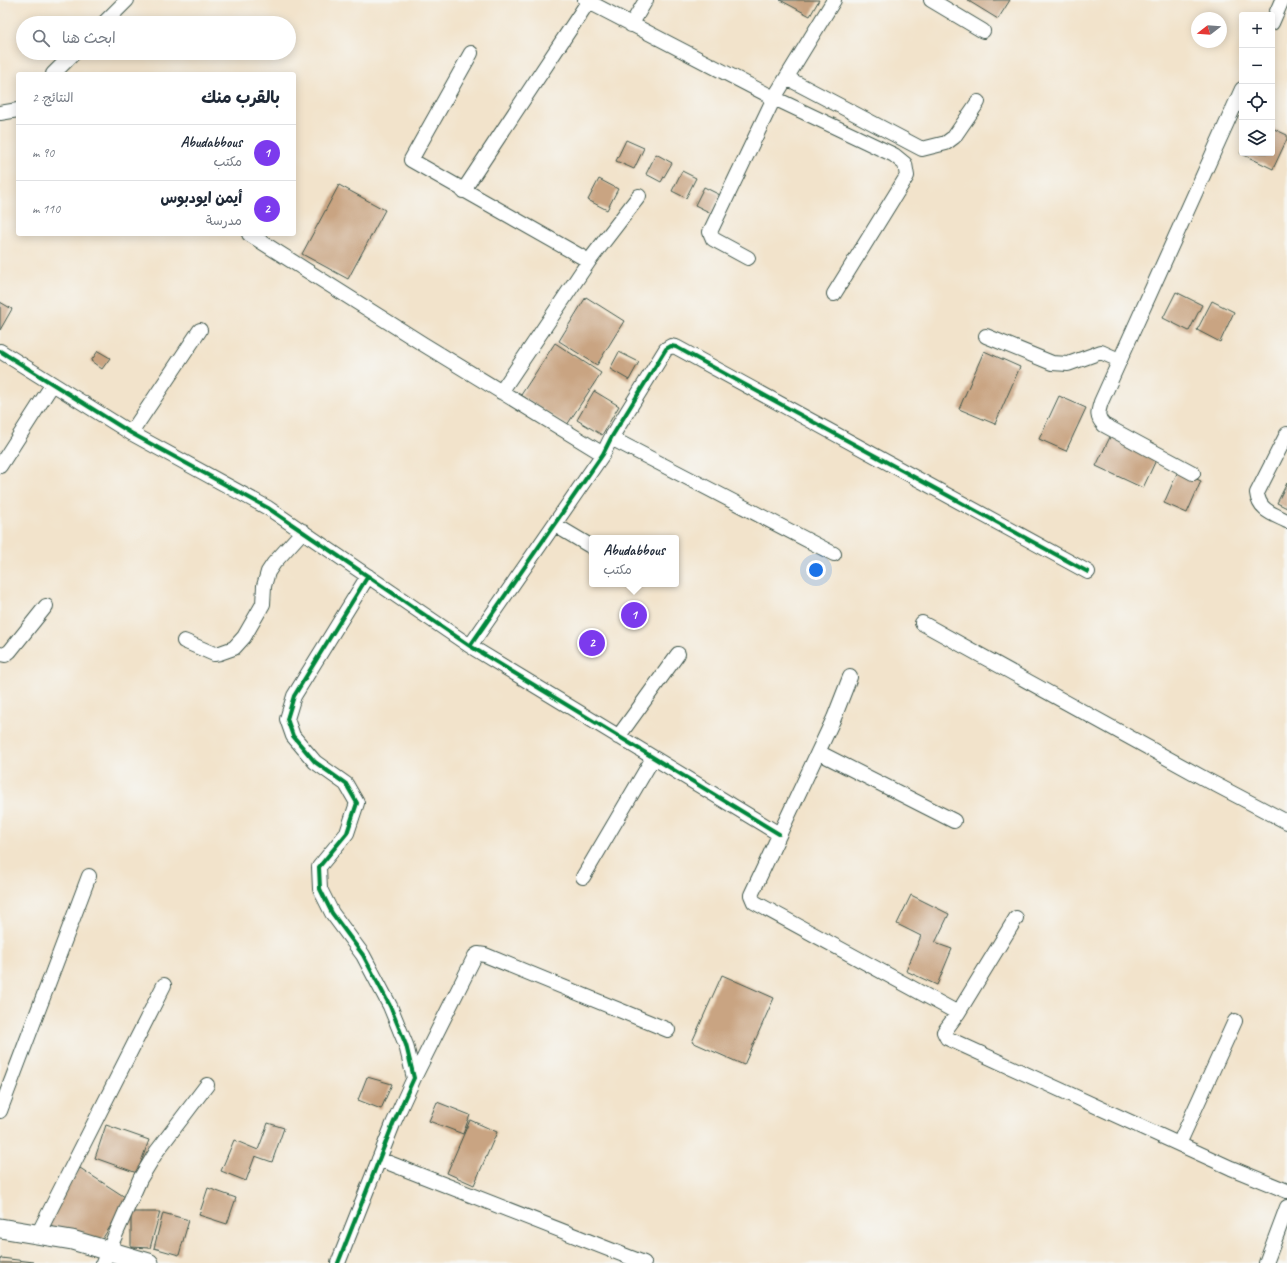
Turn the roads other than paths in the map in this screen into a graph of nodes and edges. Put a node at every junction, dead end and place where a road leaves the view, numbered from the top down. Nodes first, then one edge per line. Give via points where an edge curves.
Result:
1 (126, 0) edge
2 (646, 0) edge
3 (834, 0) edge
4 (931, 0) edge
5 (1282, 0) edge
6 (587, 1) edge
7 (1275, 15) edge
8 (111, 16) edge
9 (632, 25) junction
10 (983, 31) dead end
11 (471, 53) dead end
12 (67, 60) edge
13 (55, 72) edge
14 (787, 78) junction
15 (1239, 96) edge
16 (774, 98) junction
17 (978, 102) dead end
18 (16, 110) edge
19 (0, 113) edge
20 (463, 191) junction
21 (639, 196) dead end
22 (251, 236) edge
23 (748, 258) dead end
24 (590, 261) junction
25 (834, 294) dead end
26 (200, 330) dead end
27 (986, 336) dead end
28 (0, 351) edge
29 (1119, 360) junction
30 (52, 385) junction
31 (501, 392) junction
32 (131, 433) junction
33 (1287, 434) edge
34 (611, 438) junction
35 (603, 454) junction
36 (0, 466) edge
37 (1193, 473) dead end
38 (1287, 522) edge
39 (555, 525) junction
40 (303, 531) junction
41 (589, 545) edge
42 (834, 554) dead end
43 (1088, 572) dead end
44 (368, 576) junction
45 (46, 606) dead end
46 (922, 623) dead end
47 (184, 641) dead end
48 (470, 646) junction
49 (0, 654) edge
50 (678, 654) dead end
51 (850, 677) dead end
52 (618, 737) junction
53 (818, 752) junction
54 (653, 758) junction
55 (954, 821) dead end
56 (1287, 822) edge
57 (779, 834) junction
58 (89, 876) dead end
59 (584, 878) dead end
60 (1016, 918) dead end
61 (164, 985) dead end
62 (958, 1013) junction
63 (1235, 1021) dead end
64 (668, 1030) dead end
65 (414, 1078) junction
66 (207, 1085) dead end
67 (0, 1111) edge
68 (1179, 1144) junction
69 (379, 1158) junction
70 (1287, 1191) edge
71 (1287, 1207) edge
72 (0, 1228) edge
73 (38, 1234) junction
74 (106, 1257) edge
75 (149, 1263) edge
76 (338, 1263) edge
77 (644, 1263) edge
78 (1266, 1263) edge

1 - 8 street
2 - 9 street
3 - 14 street
4 - 10 street
5 - 7 street
6 - 9 street
6 - 20 street
9 - 16 street
11 - 20 street via 411,160
12 - 13 street
14 - 16 street
14 - 17 street via 922,149 946,144
15 - 29 street
16 - 23 street via 710,232 713,239
16 - 25 street via 894,155 905,164 907,176
18 - 19 street
20 - 24 street
21 - 24 street
22 - 31 street
24 - 31 street
26 - 32 street
27 - 29 street via 1052,363 1068,364 1101,352
28 - 30 street
29 - 37 street via 1101,402 1097,415 1099,420
30 - 32 street
30 - 36 street
31 - 35 street
32 - 40 street via 268,508
33 - 38 street via 1257,494 1261,506
34 - 35 street
34 - 42 street
34 - 43 street via 666,349 676,346
35 - 39 street
39 - 41 street
39 - 48 street
40 - 44 street
40 - 47 street via 271,568 264,586 263,604 244,637 234,648 214,654
44 - 48 street
44 - 65 street via 294,696 287,719 293,736 315,762 346,784 357,803 347,833 319,867 320,889 332,914 363,955 390,1006 406,1045
45 - 49 street via 10,651 5,655
46 - 56 street
48 - 52 street
50 - 52 street
51 - 53 street
52 - 54 street
53 - 55 street
53 - 57 street
54 - 57 street
54 - 59 street
57 - 62 street via 752,895 754,902
58 - 67 street
60 - 62 street
61 - 73 street
62 - 68 street via 944,1032 947,1038
63 - 68 street
64 - 65 street via 478,954
65 - 69 street
66 - 74 street via 157,1151 140,1179
68 - 70 street
69 - 76 street
69 - 77 street
71 - 78 street
72 - 73 main road
73 - 74 main road via 72,1240
74 - 75 main road

